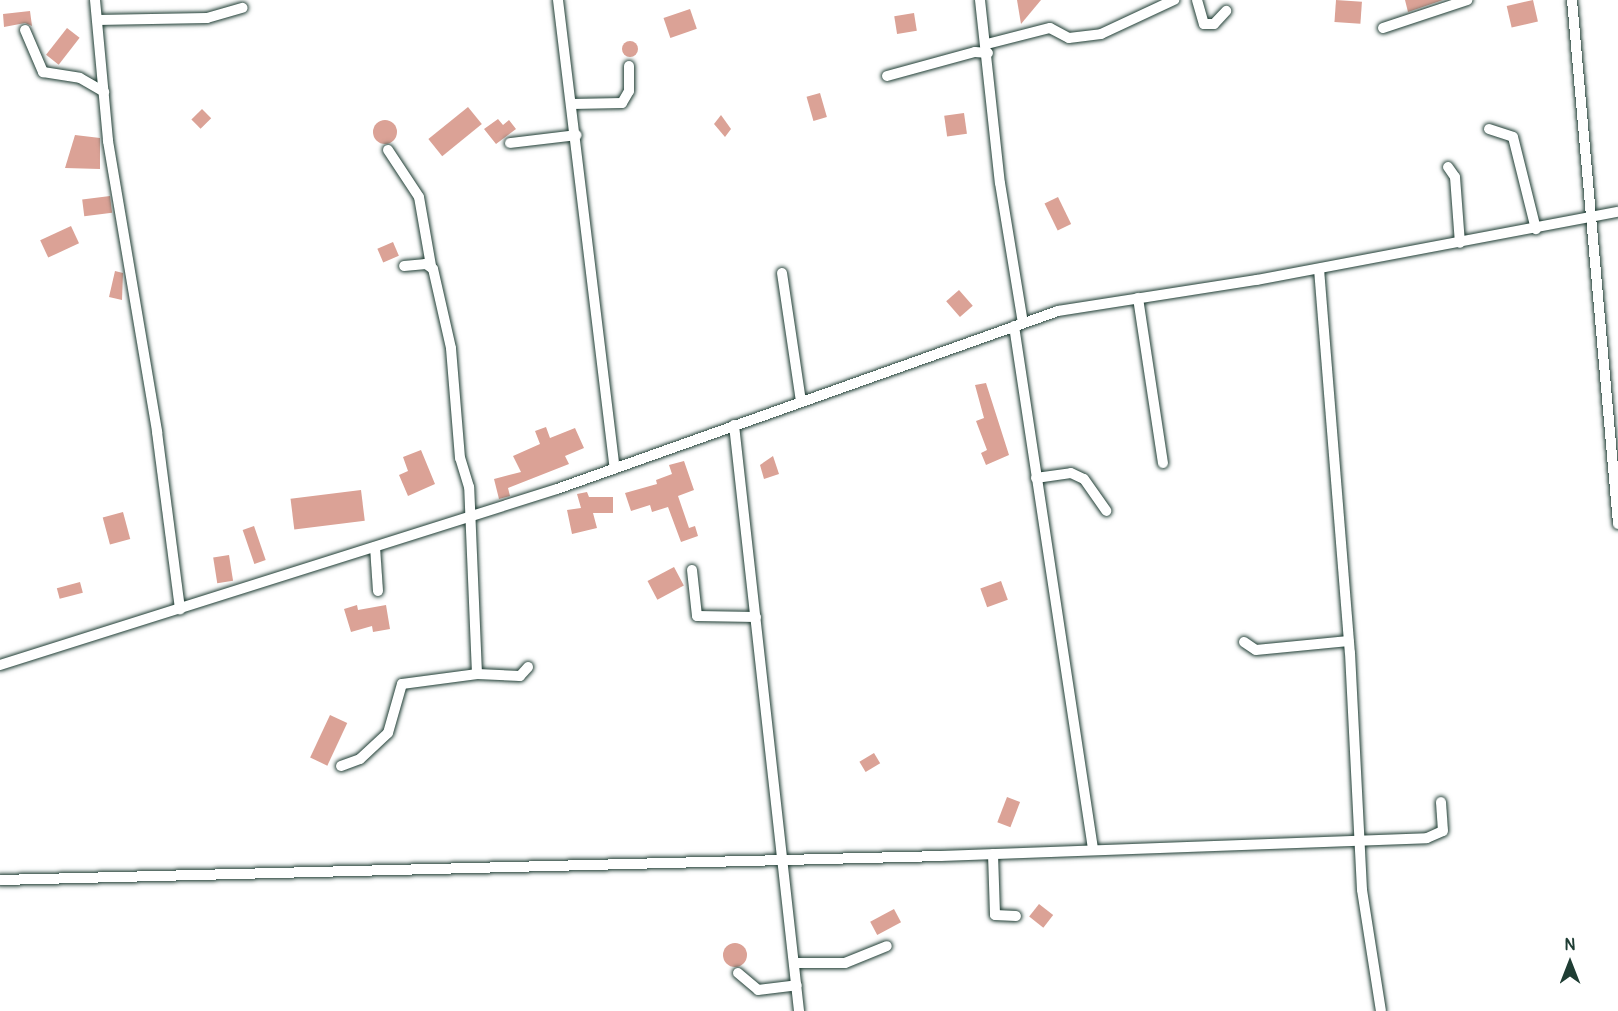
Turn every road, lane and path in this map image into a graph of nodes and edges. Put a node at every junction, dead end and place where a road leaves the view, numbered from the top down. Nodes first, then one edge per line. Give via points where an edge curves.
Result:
1 (95, 0) edge
2 (558, 0) edge
3 (980, 0) edge
4 (1174, 0) edge
5 (1197, 0) edge
6 (1467, 0) edge
7 (1572, 0) edge
8 (243, 8) dead end
9 (1226, 11) dead end
10 (97, 20) junction
11 (1383, 28) dead end
12 (25, 30) dead end
13 (987, 49) junction
14 (629, 66) dead end
15 (887, 76) dead end
16 (104, 92) junction
17 (572, 104) junction
18 (1489, 129) dead end
19 (577, 135) junction
20 (510, 143) dead end
21 (387, 150) dead end
22 (1448, 167) dead end
23 (1618, 212) edge
24 (1593, 218) junction
25 (1536, 229) junction
26 (1460, 243) junction
27 (404, 266) dead end
28 (431, 266) junction
29 (1319, 269) junction
30 (782, 273) dead end
31 (1138, 298) junction
32 (1018, 325) junction
33 (801, 402) junction
34 (734, 425) junction
35 (1163, 463) dead end
36 (615, 468) junction
37 (1036, 478) junction
38 (1106, 511) dead end
39 (468, 517) junction
40 (1618, 524) edge
41 (375, 547) junction
42 (692, 570) dead end
43 (378, 591) dead end
44 (180, 610) junction
45 (756, 617) junction
46 (1349, 641) junction
47 (1244, 642) dead end
48 (0, 665) edge
49 (528, 667) dead end
50 (477, 674) junction
51 (341, 766) dead end
52 (1441, 802) dead end
53 (1360, 840) junction
54 (1093, 849) junction
55 (993, 854) junction
56 (783, 858) junction
57 (0, 880) edge
58 (1016, 916) dead end
59 (886, 946) dead end
60 (795, 963) junction
61 (738, 973) dead end
62 (797, 985) junction
63 (799, 1011) edge
64 (1381, 1011) edge

1 - 10 street
2 - 17 street
3 - 13 street
4 - 13 street via 1101,34 1069,38 1050,28
5 - 9 street via 1204,24 1214,24
6 - 11 street
7 - 24 street
8 - 10 street via 207,18
10 - 16 street
12 - 16 street via 43,72 80,78
13 - 15 street
13 - 32 street
14 - 17 street via 629,91 622,103
16 - 44 street
17 - 19 street
18 - 25 street via 1513,137
19 - 20 street
19 - 36 street
21 - 28 street via 419,197
22 - 26 street via 1455,177
23 - 24 street
24 - 25 street
24 - 40 street
25 - 26 street
26 - 29 street
27 - 28 street
28 - 39 street via 451,348
29 - 31 street
29 - 46 street
30 - 33 street
31 - 32 street via 1058,311
31 - 35 street
32 - 33 street
32 - 37 street
33 - 34 street
34 - 36 street
34 - 45 street
36 - 39 street
37 - 38 street via 1071,473 1084,479
37 - 54 street
39 - 41 street
39 - 50 street
41 - 43 street
41 - 44 street
42 - 45 street via 697,616
44 - 48 street
45 - 56 street
46 - 47 street via 1256,650
46 - 53 street
49 - 50 street via 520,676
50 - 51 street via 402,684 388,733 360,759
52 - 53 street via 1443,831 1438,837
53 - 54 street
53 - 64 street via 1362,890
54 - 55 street
55 - 56 street
55 - 58 street via 995,915
56 - 57 street
56 - 60 street
59 - 60 street via 845,963
60 - 62 street
61 - 62 street via 758,990
62 - 63 street

